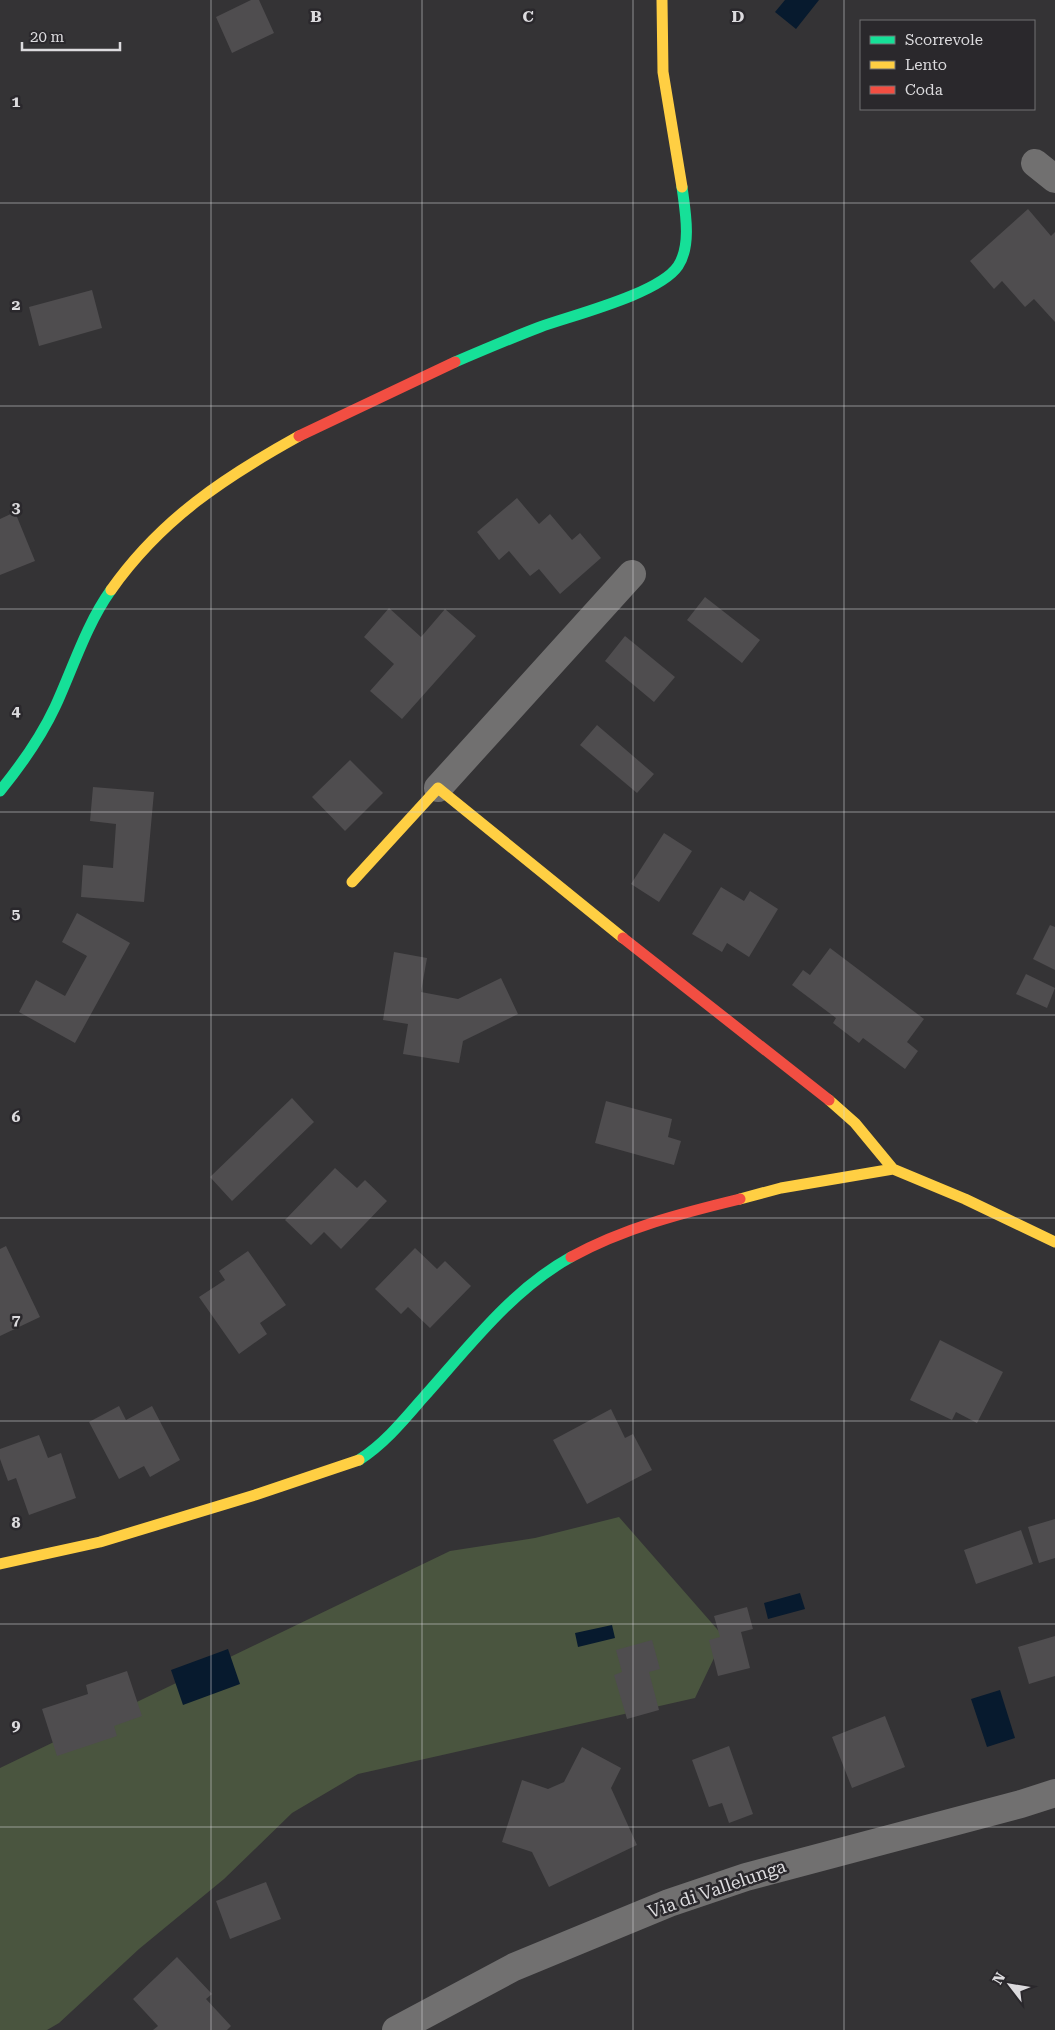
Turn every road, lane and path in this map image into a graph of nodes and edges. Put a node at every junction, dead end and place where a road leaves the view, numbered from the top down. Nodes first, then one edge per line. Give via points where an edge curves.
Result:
1 (662, 0) edge
2 (632, 574) dead end
3 (438, 788) junction
4 (0, 792) edge
5 (352, 882) dead end
6 (894, 1169) junction
7 (1055, 1242) edge
8 (0, 1564) edge
9 (1055, 1793) edge
10 (396, 2030) edge

1 - 4 street via 662,62 686,220 684,254 678,267 640,291 472,355 336,417 270,452 204,495 153,540 116,581 86,635 43,731
2 - 3 street
3 - 5 street
3 - 6 street via 572,899 817,1089 855,1123
6 - 7 street
6 - 8 street via 739,1196 596,1243 561,1261 517,1296 474,1338 388,1438 360,1460 255,1496 100,1542
9 - 10 street, Via di Vallelunga via 746,1877 676,1901 514,1967

